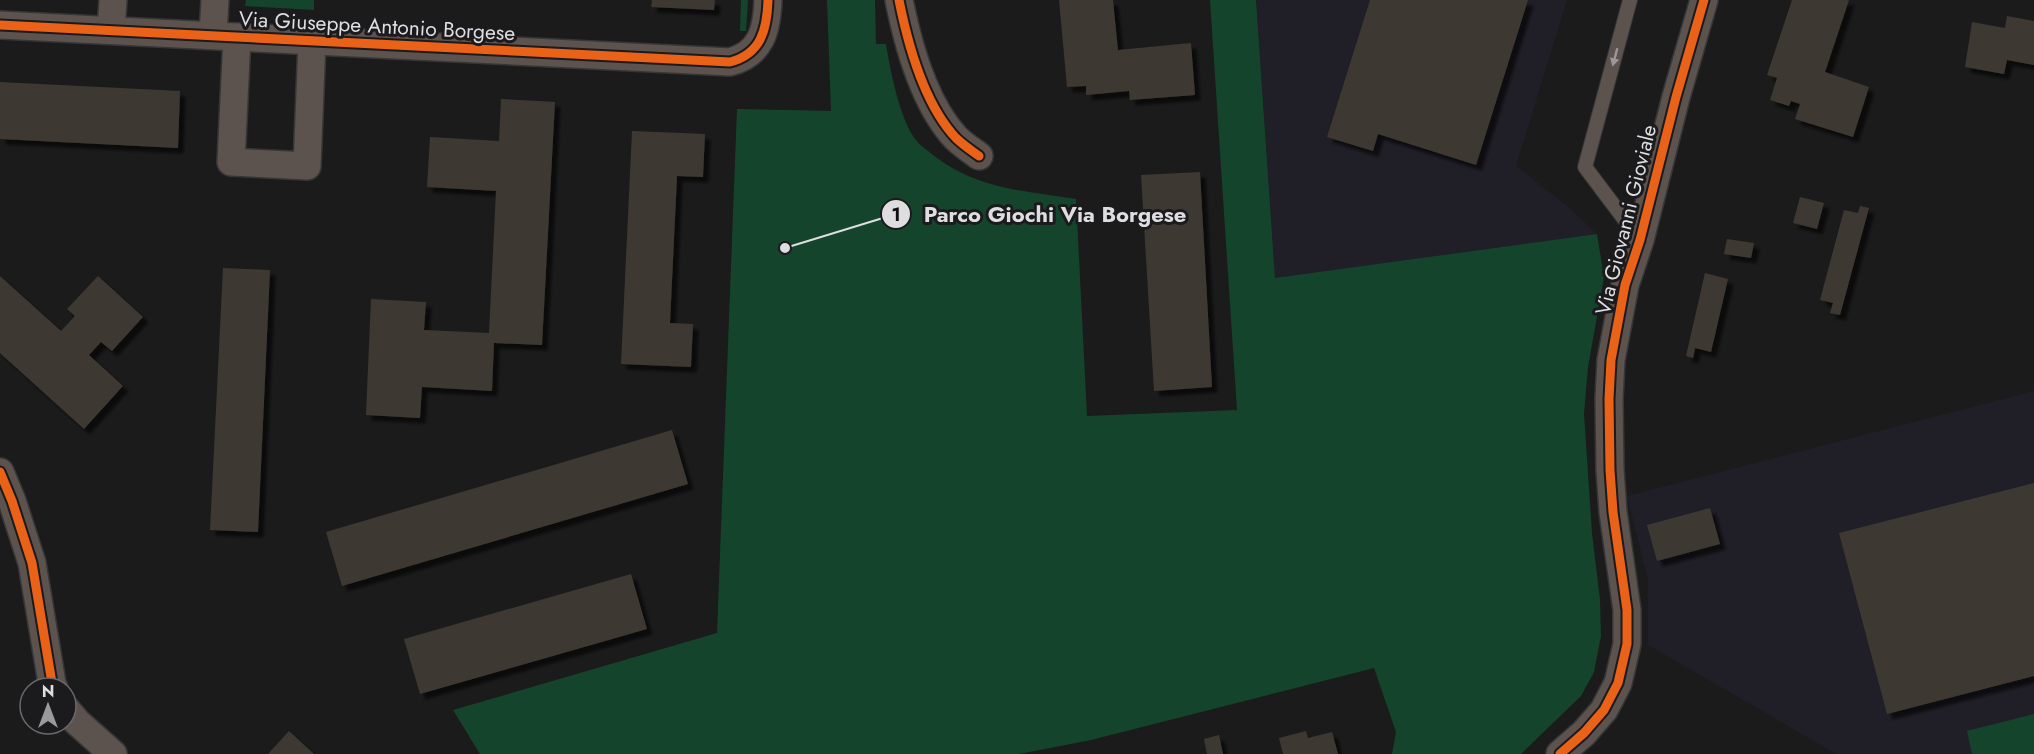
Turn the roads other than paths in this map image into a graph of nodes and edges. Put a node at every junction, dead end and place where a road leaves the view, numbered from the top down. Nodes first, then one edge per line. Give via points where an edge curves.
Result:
1 (113, 0) edge
2 (215, 0) edge
3 (768, 0) edge
4 (899, 0) edge
5 (1630, 0) edge
6 (1704, 0) edge
7 (0, 25) edge
8 (111, 30) junction
9 (225, 36) junction
10 (312, 41) junction
11 (979, 156) dead end
12 (1640, 240) junction
13 (0, 472) edge
14 (51, 676) edge
15 (78, 723) edge
16 (112, 754) edge
17 (1560, 754) edge

1 - 8 street
2 - 9 street, Via Giuseppe Antonio Borgese
3 - 10 street, Via Giuseppe Antonio Borgese via 765,28 757,48 729,63
4 - 11 street via 907,41 940,118 957,139
5 -> 12 lane via 1585,167
6 - 12 street, Via Giovanni Gioviale
7 - 8 street, Via Giuseppe Antonio Borgese
8 - 9 street, Via Giuseppe Antonio Borgese
9 - 10 street, Via Giuseppe Antonio Borgese
9 - 10 street, Via Giuseppe Antonio Borgese via 231,162 307,166
12 - 17 street, Via Giovanni Gioviale via 1625,285 1608,399 1611,480 1627,610 1627,644 1618,683 1604,710
13 - 14 street via 32,563
15 - 16 street

